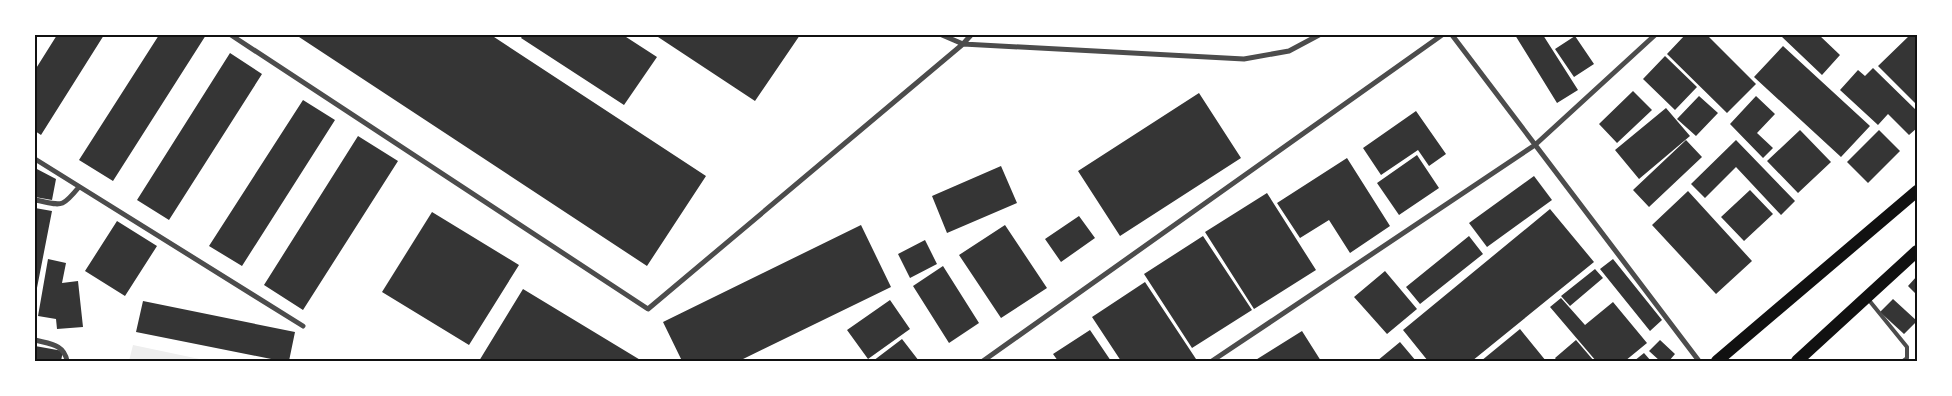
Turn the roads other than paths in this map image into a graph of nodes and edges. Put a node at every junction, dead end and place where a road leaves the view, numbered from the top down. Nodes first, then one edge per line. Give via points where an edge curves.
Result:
1 (231, 35) edge
2 (942, 35) edge
3 (971, 35) edge
4 (1319, 35) edge
5 (1442, 35) edge
6 (1452, 35) edge
7 (1655, 35) edge
8 (963, 44) junction
9 (1535, 145) junction
10 (35, 159) edge
11 (80, 187) junction
12 (1917, 191) edge
13 (35, 200) edge
14 (1917, 251) edge
15 (1867, 297) junction
16 (302, 326) dead end
17 (35, 340) edge
18 (67, 361) edge
19 (983, 361) edge
20 (1212, 361) edge
21 (1699, 361) edge
22 (1717, 361) edge
23 (1796, 361) edge
24 (1903, 361) edge

1 - 8 street via 648,309
2 - 8 street
3 - 8 street
4 - 8 street via 1289,51 1244,59
5 - 19 street
6 - 9 street
7 - 9 street
9 - 20 street
9 - 21 street
10 - 11 street
11 - 13 street via 65,204
11 - 16 street
12 - 22 main road
14 - 15 main road
15 - 23 main road
15 - 24 lane via 1907,347
17 - 18 street via 63,349

